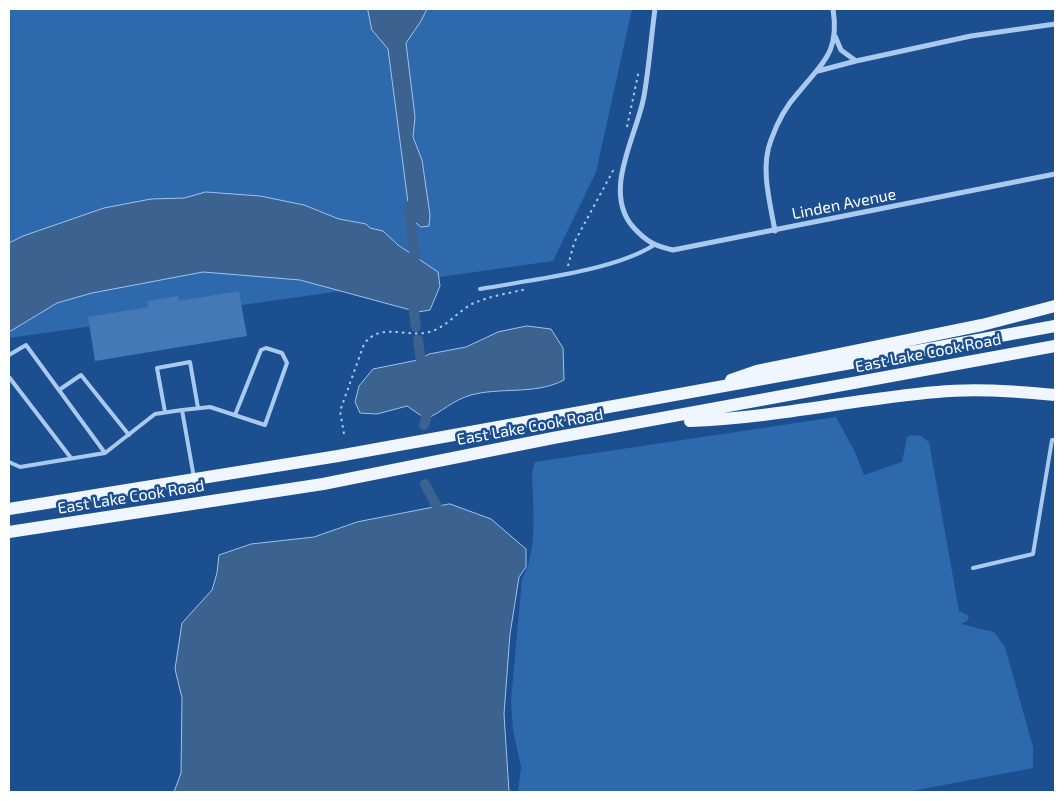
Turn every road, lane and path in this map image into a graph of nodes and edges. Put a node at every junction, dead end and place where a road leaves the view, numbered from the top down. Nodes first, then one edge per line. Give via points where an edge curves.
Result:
1 (655, 9) edge
2 (833, 9) edge
3 (1055, 24) edge
4 (834, 36) junction
5 (856, 61) junction
6 (640, 63) dead end
7 (818, 71) junction
8 (625, 133) dead end
9 (616, 165) dead end
10 (1055, 174) edge
11 (775, 231) junction
12 (654, 245) junction
13 (565, 273) junction
14 (480, 289) dead end
15 (527, 289) dead end
16 (1055, 306) edge
17 (1055, 326) edge
18 (1055, 346) edge
19 (9, 355) edge
20 (9, 376) edge
21 (59, 390) junction
22 (695, 393) junction
23 (1055, 395) edge
24 (198, 408) junction
25 (182, 410) junction
26 (165, 412) junction
27 (235, 415) junction
28 (650, 422) junction
29 (344, 434) dead end
30 (129, 435) junction
31 (1055, 440) edge
32 (105, 453) junction
33 (71, 458) junction
34 (9, 462) edge
35 (194, 480) junction
36 (198, 503) junction
37 (9, 509) edge
38 (9, 532) edge
39 (973, 568) dead end

1 - 12 street, Linden Avenue via 644,97 622,172 620,191 630,224
2 - 4 street
3 - 5 street via 971,36
4 - 5 street via 841,50
4 - 7 street
5 - 7 street
6 - 8 path
7 - 11 street via 786,109 771,141 766,162
9 - 13 path via 574,243
10 - 11 street, Linden Avenue
11 - 12 street, Linden Avenue via 673,250
12 - 13 lane via 627,259
13 - 14 lane
15 - 29 path via 472,304 426,333 375,332 364,344 340,411
16 - 22 main road via 757,371
17 - 22 main road, East Lake Cook Road
18 - 28 main road, East Lake Cook Road
19 - 21 lane via 26,345
20 - 33 lane
21 - 30 lane via 81,376
21 - 32 lane
22 - 35 main road, East Lake Cook Road
23 - 28 main road via 1006,390 938,392 730,419
24 - 25 lane
24 - 26 lane via 190,362 157,368
24 - 27 lane via 210,407
25 - 26 lane
25 - 35 lane
26 - 30 lane via 155,414
27 - 27 lane via 265,425 287,363 282,353 266,348 261,350
28 - 36 main road, East Lake Cook Road via 323,484
30 - 32 lane
31 - 39 lane via 1052,440 1033,554
32 - 33 lane
33 - 34 lane via 20,467
35 - 36 main road
35 - 37 main road, East Lake Cook Road
36 - 38 main road, East Lake Cook Road

